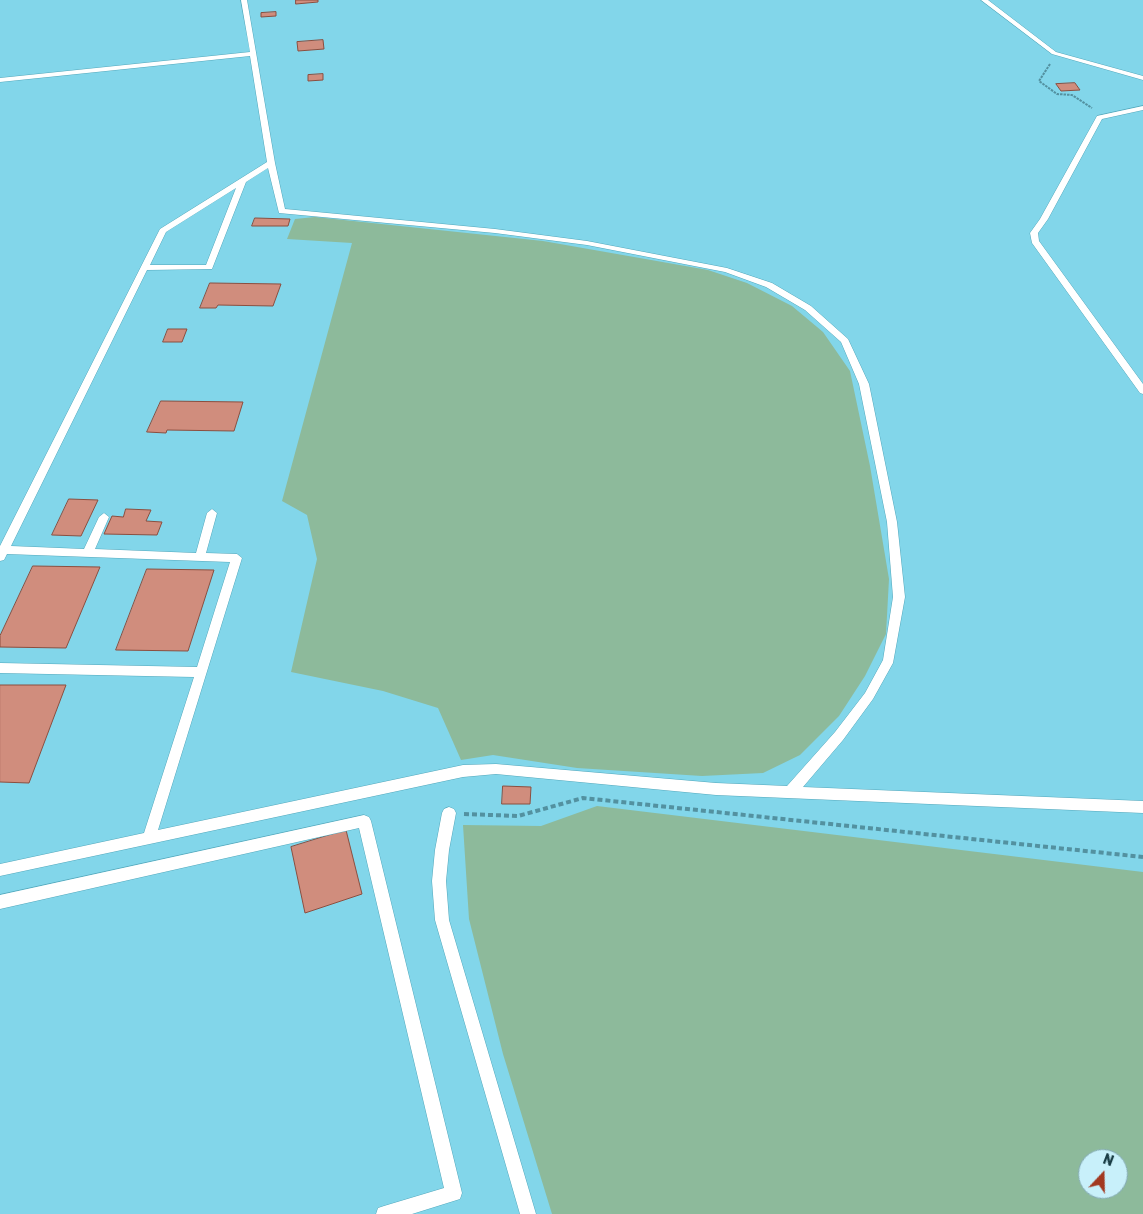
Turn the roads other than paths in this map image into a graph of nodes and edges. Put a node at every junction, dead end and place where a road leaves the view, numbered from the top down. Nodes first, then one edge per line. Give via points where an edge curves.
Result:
1 (244, 0) edge
2 (984, 0) edge
3 (253, 54) junction
4 (1143, 78) edge
5 (0, 80) edge
6 (1143, 108) edge
7 (270, 162) junction
8 (243, 180) junction
9 (146, 268) junction
10 (1143, 391) edge
11 (212, 513) dead end
12 (104, 517) dead end
13 (88, 553) junction
14 (2, 554) edge
15 (200, 557) junction
16 (0, 668) edge
17 (201, 672) junction
18 (791, 791) junction
19 (1143, 808) edge
20 (449, 813) road end
21 (149, 838) junction
22 (0, 870) edge
23 (0, 902) edge
24 (384, 1214) edge
25 (528, 1214) edge

1 - 3 lane
2 - 4 lane via 1059,55
3 - 5 lane
3 - 7 lane
6 - 10 lane via 1099,118 1034,233 1035,241
7 - 8 lane
7 - 18 lane via 282,211 495,231 727,270 768,285 808,308 845,341 864,384 892,522 899,598 889,660 869,696
8 - 9 lane via 163,231
8 - 9 lane via 209,267
9 - 14 lane
11 - 15 lane
12 - 13 lane
13 - 14 lane
13 - 15 lane
15 - 17 lane via 237,558
16 - 17 lane
17 - 21 lane
18 - 19 lane
18 - 21 lane via 716,789 496,769 463,771
20 - 25 lane via 439,881 442,920
21 - 22 lane
23 - 24 lane via 364,821 454,1193

